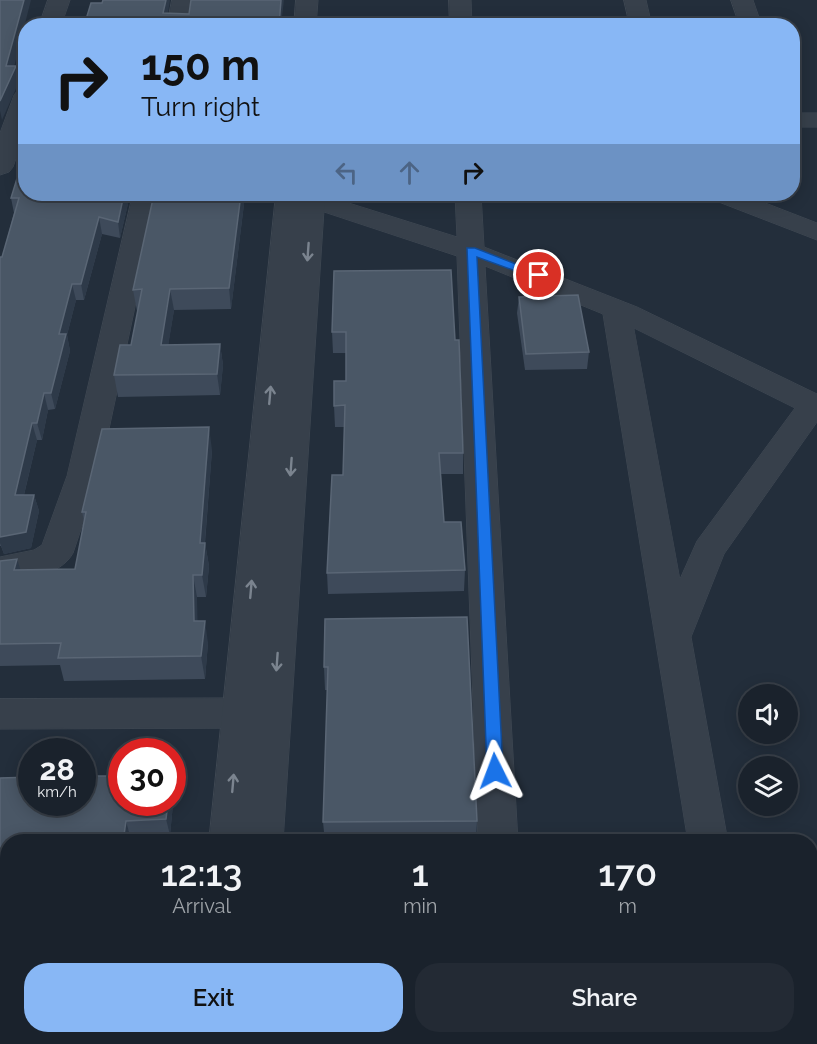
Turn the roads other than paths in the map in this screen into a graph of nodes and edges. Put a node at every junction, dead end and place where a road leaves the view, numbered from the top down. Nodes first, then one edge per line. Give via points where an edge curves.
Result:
1 (59, 0) edge
2 (183, 0) edge
3 (307, 0) edge
4 (326, 0) edge
5 (459, 0) edge
6 (635, 0) edge
7 (742, 0) edge
8 (53, 18) edge
9 (180, 18) edge
10 (306, 18) edge
11 (325, 18) edge
12 (460, 18) edge
13 (639, 18) edge
14 (749, 18) edge
15 (18, 120) edge
16 (800, 120) edge
17 (817, 120) edge
18 (12, 139) edge
19 (0, 167) edge
20 (144, 201) edge
21 (301, 201) edge
22 (322, 201) edge
23 (468, 201) edge
24 (738, 201) edge
25 (817, 232) edge
26 (471, 251) junction
27 (617, 310) junction
28 (815, 406) edge
29 (0, 570) edge
30 (673, 637) junction
31 (256, 713) junction
32 (0, 714) edge
33 (231, 834) edge
34 (263, 834) edge
35 (498, 834) edge
36 (707, 834) edge

1 - 8 street
2 - 9 street
3 - 10 street
4 - 11 street
5 - 12 street
6 - 13 street
7 - 14 street
15 - 18 street
16 - 17 street
18 - 19 street
20 - 29 street via 83,476 56,553 43,561
21 - 31 street
22 - 26 street
23 - 26 street
24 - 25 street
26 - 27 street via 539,275
26 - 35 street
27 - 28 street via 748,370
27 - 30 street
28 - 30 street via 709,550
30 - 36 street
31 - 32 street
33 -> 31 street
31 - 34 street

